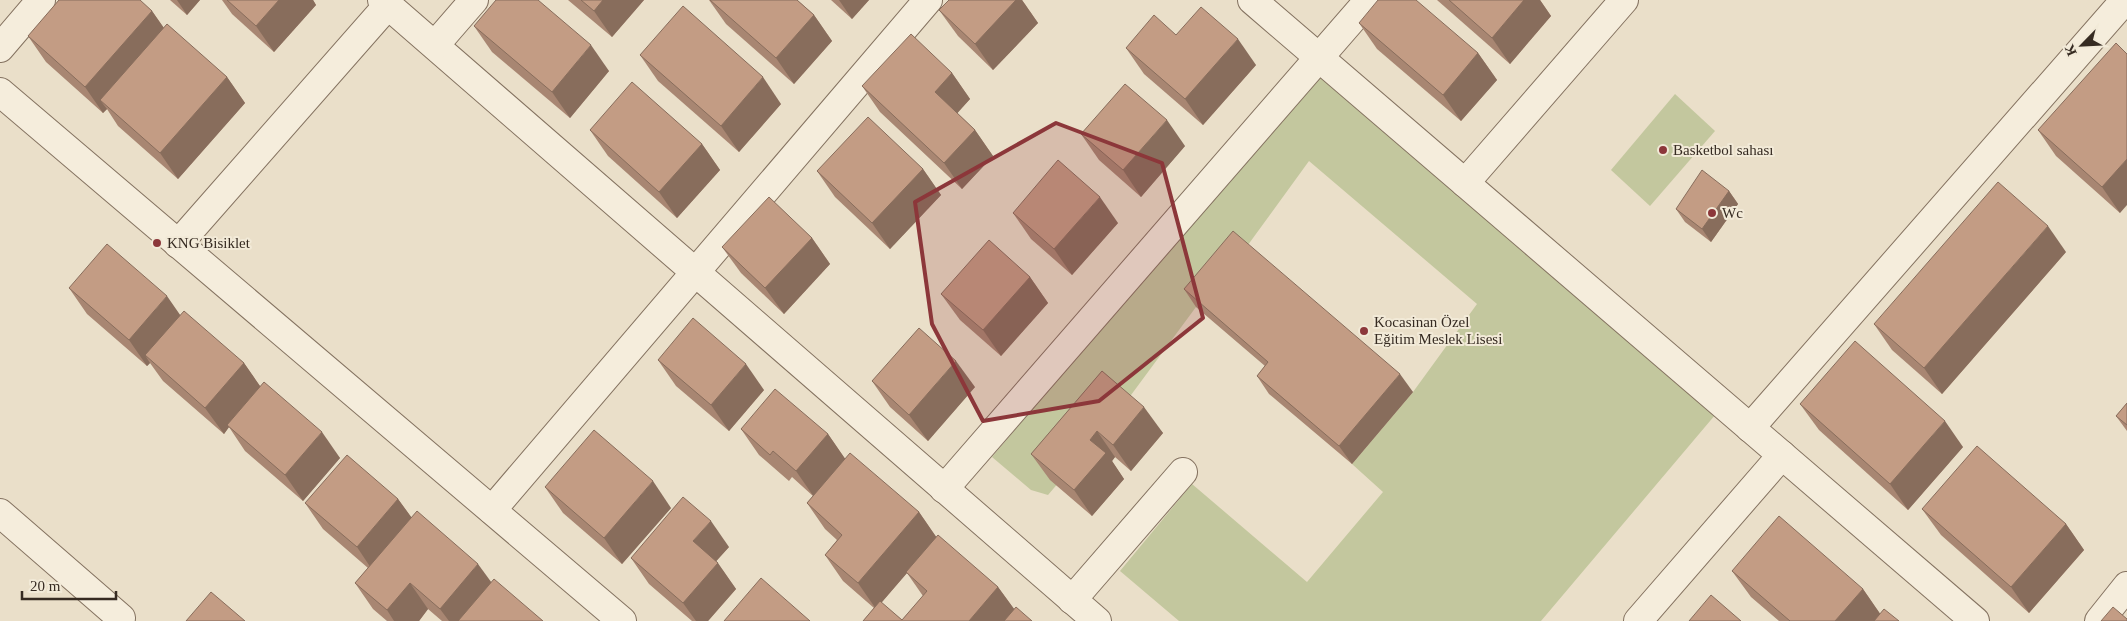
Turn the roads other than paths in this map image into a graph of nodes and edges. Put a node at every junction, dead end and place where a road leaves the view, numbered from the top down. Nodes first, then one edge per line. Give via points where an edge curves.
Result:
1 (41, 0) edge
2 (474, 0) edge
3 (928, 0) edge
4 (1252, 0) edge
5 (1369, 0) edge
6 (1624, 0) edge
7 (2125, 0) edge
8 (385, 3) edge
9 (435, 45) junction
10 (0, 48) edge
11 (1319, 58) junction
12 (0, 92) edge
13 (1466, 183) junction
14 (178, 244) junction
15 (695, 272) junction
16 (1750, 428) junction
17 (1782, 455) junction
18 (1183, 472) dead end
19 (944, 489) junction
20 (492, 510) junction
21 (0, 513) edge
22 (2127, 586) edge
23 (1072, 600) junction
24 (121, 620) edge
25 (622, 621) edge
26 (1097, 621) edge
27 (1638, 621) edge
28 (1975, 621) edge
29 (2099, 621) edge

1 - 10 street
2 - 9 street
3 - 15 street
4 - 11 street
5 - 11 street
6 - 13 street
7 - 16 street
8 - 9 street
8 - 14 street
9 - 15 street
11 - 13 street
11 - 19 street
12 - 14 street
13 - 16 street
14 - 20 street
15 - 19 street
15 - 20 street
16 - 17 street
17 - 27 street
17 - 28 street
18 - 23 street
19 - 23 street
20 - 25 street
21 - 24 street
22 - 29 street
23 - 26 street

